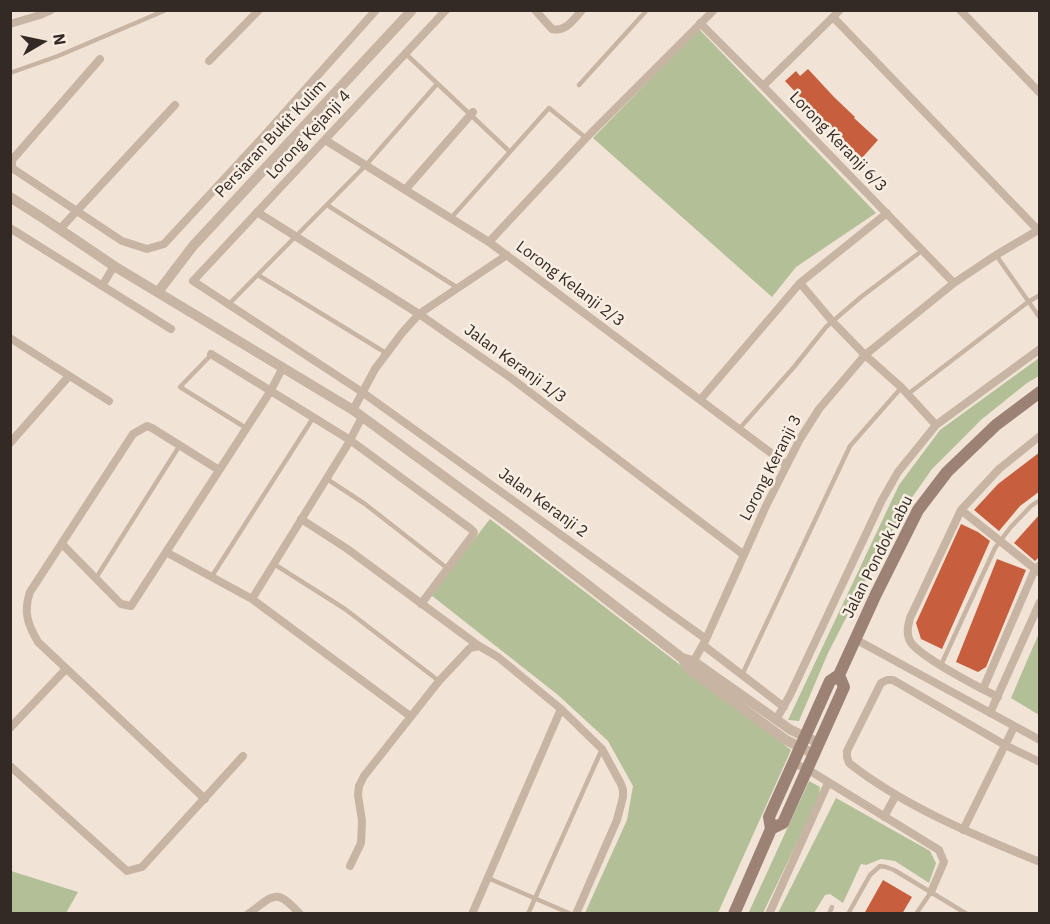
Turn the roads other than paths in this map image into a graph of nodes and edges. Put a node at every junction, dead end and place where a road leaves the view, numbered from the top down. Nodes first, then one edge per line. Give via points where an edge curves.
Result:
1 (51, 10) edge
2 (166, 10) edge
3 (259, 10) edge
4 (376, 10) edge
5 (412, 10) edge
6 (446, 10) edge
7 (535, 10) edge
8 (582, 10) edge
9 (647, 10) edge
10 (714, 10) edge
11 (960, 10) edge
12 (32, 14) edge
13 (836, 14) edge
14 (700, 23) junction
15 (10, 24) edge
16 (405, 54) junction
17 (100, 59) dead end
18 (209, 60) dead end
19 (10, 73) edge
20 (437, 84) junction
21 (579, 85) dead end
22 (763, 86) junction
23 (1040, 93) edge
24 (175, 105) dead end
25 (471, 114) junction
26 (586, 138) junction
27 (325, 140) junction
28 (510, 152) junction
29 (366, 165) junction
30 (405, 190) junction
31 (10, 197) edge
32 (327, 205) junction
33 (77, 211) junction
34 (257, 212) junction
35 (887, 213) junction
36 (451, 218) junction
37 (10, 228) edge
38 (60, 229) junction
39 (1039, 230) edge
40 (296, 237) junction
41 (489, 242) junction
42 (922, 250) junction
43 (507, 255) junction
44 (996, 255) junction
45 (114, 266) junction
46 (258, 275) junction
47 (193, 281) joint
48 (800, 283) junction
49 (954, 283) junction
50 (102, 286) junction
51 (458, 288) junction
52 (158, 292) junction
53 (1040, 296) edge
54 (1028, 302) junction
55 (229, 304) junction
56 (419, 314) junction
57 (1040, 318) edge
58 (832, 321) junction
59 (171, 329) dead end
60 (10, 339) edge
61 (1040, 349) edge
62 (211, 354) joint
63 (387, 354) junction
64 (864, 355) junction
65 (282, 369) junction
66 (69, 376) junction
67 (904, 390) junction
68 (270, 392) junction
69 (362, 392) junction
70 (1040, 392) edge
71 (700, 400) junction
72 (110, 401) dead end
73 (358, 414) junction
74 (313, 418) junction
75 (936, 425) junction
76 (246, 428) junction
77 (739, 429) junction
78 (1040, 436) edge
79 (350, 441) junction
80 (10, 443) edge
81 (180, 446) junction
82 (787, 465) junction
83 (219, 470) junction
84 (327, 479) junction
85 (1040, 500) edge
86 (961, 510) junction
87 (302, 519) junction
88 (1000, 540) junction
89 (62, 544) junction
90 (166, 552) junction
91 (744, 555) junction
92 (274, 564) junction
93 (447, 568) junction
94 (1038, 569) edge
95 (212, 576) junction
96 (96, 578) junction
97 (252, 599) junction
98 (1040, 602) edge
99 (421, 604) junction
100 (855, 639) junction
101 (704, 642) junction
102 (478, 646) junction
103 (688, 663) junction
104 (941, 665) junction
105 (66, 669) junction
106 (742, 675) junction
107 (839, 675) junction
108 (439, 681) junction
109 (983, 689) junction
110 (998, 697) junction
111 (784, 707) junction
112 (561, 709) junction
113 (990, 712) junction
114 (411, 716) junction
115 (777, 720) junction
116 (1014, 727) junction
117 (10, 728) edge
118 (1040, 740) edge
119 (802, 742) junction
120 (1005, 745) junction
121 (602, 749) junction
122 (817, 749) junction
123 (243, 756) dead end
124 (1040, 762) edge
125 (793, 763) junction
126 (10, 766) edge
127 (807, 770) junction
128 (828, 783) junction
129 (896, 795) junction
130 (205, 799) junction
131 (884, 817) junction
132 (771, 829) junction
133 (963, 830) junction
134 (1040, 862) edge
135 (350, 866) dead end
136 (487, 878) junction
137 (931, 892) junction
138 (535, 898) junction
139 (832, 907) dead end
140 (248, 914) edge
141 (300, 914) edge
142 (472, 914) edge
143 (528, 914) edge
144 (571, 914) edge
145 (576, 914) edge
146 (734, 914) edge
147 (769, 914) edge
148 (829, 914) edge
149 (848, 914) edge
150 (916, 914) edge
151 (967, 914) edge

1 - 12 street
2 - 19 lane
3 - 18 street
4 - 33 street via 164,244 147,249 122,241
5 - 52 street, Persiaran Bukit Kulim via 193,246
6 - 16 street, Lorong Kejanji 4
7 - 8 street via 555,30 566,28
9 - 21 lane
10 - 14 street
11 - 23 street
12 - 15 street
13 - 22 street
13 - 39 street
14 - 22 street, Lorong Keranji 6/3
14 - 26 street
16 - 20 lane
16 - 27 street, Lorong Kejanji 4
17 - 33 street via 12,160 12,168
20 - 25 lane
20 - 29 lane
22 - 35 street, Lorong Keranji 6/3
24 - 33 street
25 - 28 lane
25 - 30 street
26 - 28 lane via 549,108
26 - 41 street
27 - 29 street, Lorong Kelanji 2/3
27 - 34 street, Lorong Kejanji 4
28 - 36 lane
29 - 30 street, Lorong Kelanji 2/3
29 - 32 lane
30 - 36 street, Lorong Kelanji 2/3
31 - 38 street
32 - 40 lane
32 - 51 lane
33 - 38 street
34 - 40 street, Jalan Keranji 1/3
34 - 47 street, Lorong Kejanji 4
35 - 42 street, Lorong Keranji 6/3
35 - 48 street
36 - 41 street, Lorong Kelanji 2/3
37 - 50 street
38 - 45 street
39 - 44 street, Lorong Keranji 3
40 - 46 lane
40 - 56 street, Jalan Keranji 1/3
41 - 43 street, Lorong Kelanji 2/3
42 - 49 street, Lorong Keranji 6/3
42 - 58 lane
43 - 51 street
43 - 71 street, Lorong Kelanji 2/3
44 - 49 street, Lorong Keranji 3
44 - 54 lane
45 - 50 street
45 - 52 street
46 - 55 lane
46 - 63 lane
47 - 55 street, Jalan Keranji 2
48 - 58 street
48 - 71 street
49 - 64 street, Lorong Keranji 3
50 - 59 street
51 - 56 street
52 - 65 street
53 - 54 lane
54 - 57 lane
54 - 67 lane
55 - 69 street, Jalan Keranji 2
56 - 63 street
56 - 91 street, Jalan Keranji 1/3 via 511,378
58 - 64 street
58 - 77 lane
60 - 66 street
61 - 75 street
62 - 68 street
62 - 76 lane via 180,387
63 - 69 street
64 - 67 street
64 - 82 street, Lorong Keranji 3 via 819,409
65 - 68 street
65 - 73 street
66 - 72 street
66 - 80 street
67 - 75 street
67 - 106 lane via 850,446
68 - 74 street
68 - 76 street
69 - 73 street
69 - 101 street, Jalan Keranji 2
70 - 100 main road, Jalan Pondok Labu via 996,425 947,472 918,510
71 - 77 street, Lorong Kelanji 2/3
73 - 79 street
73 - 103 street via 513,527
74 - 79 street
74 - 95 lane
75 - 111 street via 889,485
76 - 83 street
77 - 82 street, Lorong Kelanji 2/3
78 - 86 street via 999,469
79 - 84 street
79 - 93 street via 474,532
81 - 83 street
81 - 89 street via 147,426 137,430
81 - 96 lane
82 - 91 street, Lorong Keranji 3
83 - 90 street
84 - 87 street
84 - 93 lane
85 - 88 lane
86 - 88 street
86 - 104 street via 907,630 914,647
87 - 92 street
87 - 99 street
88 - 94 street
88 - 104 lane
89 - 96 street
89 - 105 street via 30,592 27,618 38,642
90 - 95 street
90 - 96 street via 130,606 121,604
91 - 101 street, Lorong Keranji 3
92 - 97 street
92 - 108 lane via 345,609
93 - 99 street
94 - 109 street
95 - 97 street
97 - 114 street
98 - 110 street
99 - 102 street
100 - 107 main road, Jalan Pondok Labu
100 - 113 street
101 - 103 street, Lorong Keranji 3
101 - 106 street, Jalan Keranji 2
102 - 108 street via 465,652
102 - 112 street via 498,657
103 - 115 street
103 - 119 street via 786,740
104 - 109 street
105 - 117 street
105 - 130 street
106 - 111 street, Jalan Keranji 2
107 - 119 main road, Jalan Pondok Labu via 830,681
107 - 122 main road, Jalan Pondok Labu via 844,687
108 - 114 street
109 - 110 street
110 - 113 street
111 - 115 street
112 - 121 street
112 - 136 street
113 - 116 street
114 - 135 street via 359,786 361,843
115 - 119 street
116 - 118 street
116 - 120 street
119 - 122 street
119 - 125 main road, Jalan Pondok Labu
120 - 124 street
120 - 129 street via 887,680 881,683 847,758
120 - 133 street
121 - 138 lane
121 - 145 street via 621,784 622,804
122 - 127 main road, Jalan Pondok Labu
123 - 130 street
125 - 127 street
125 - 132 main road, Jalan Pondok Labu via 769,817
126 - 130 street via 127,871 142,867
127 - 128 street
127 - 132 main road, Jalan Pondok Labu via 783,823
128 - 131 street
128 - 147 street
129 - 131 street
129 - 133 street
131 - 137 street via 939,850 944,862
132 - 146 main road
133 - 134 street
136 - 138 lane
136 - 142 street
137 - 149 lane via 880,866 870,875
137 - 150 lane
137 - 151 lane
138 - 143 lane
138 - 144 lane
139 - 148 lane
140 - 141 street via 279,896

